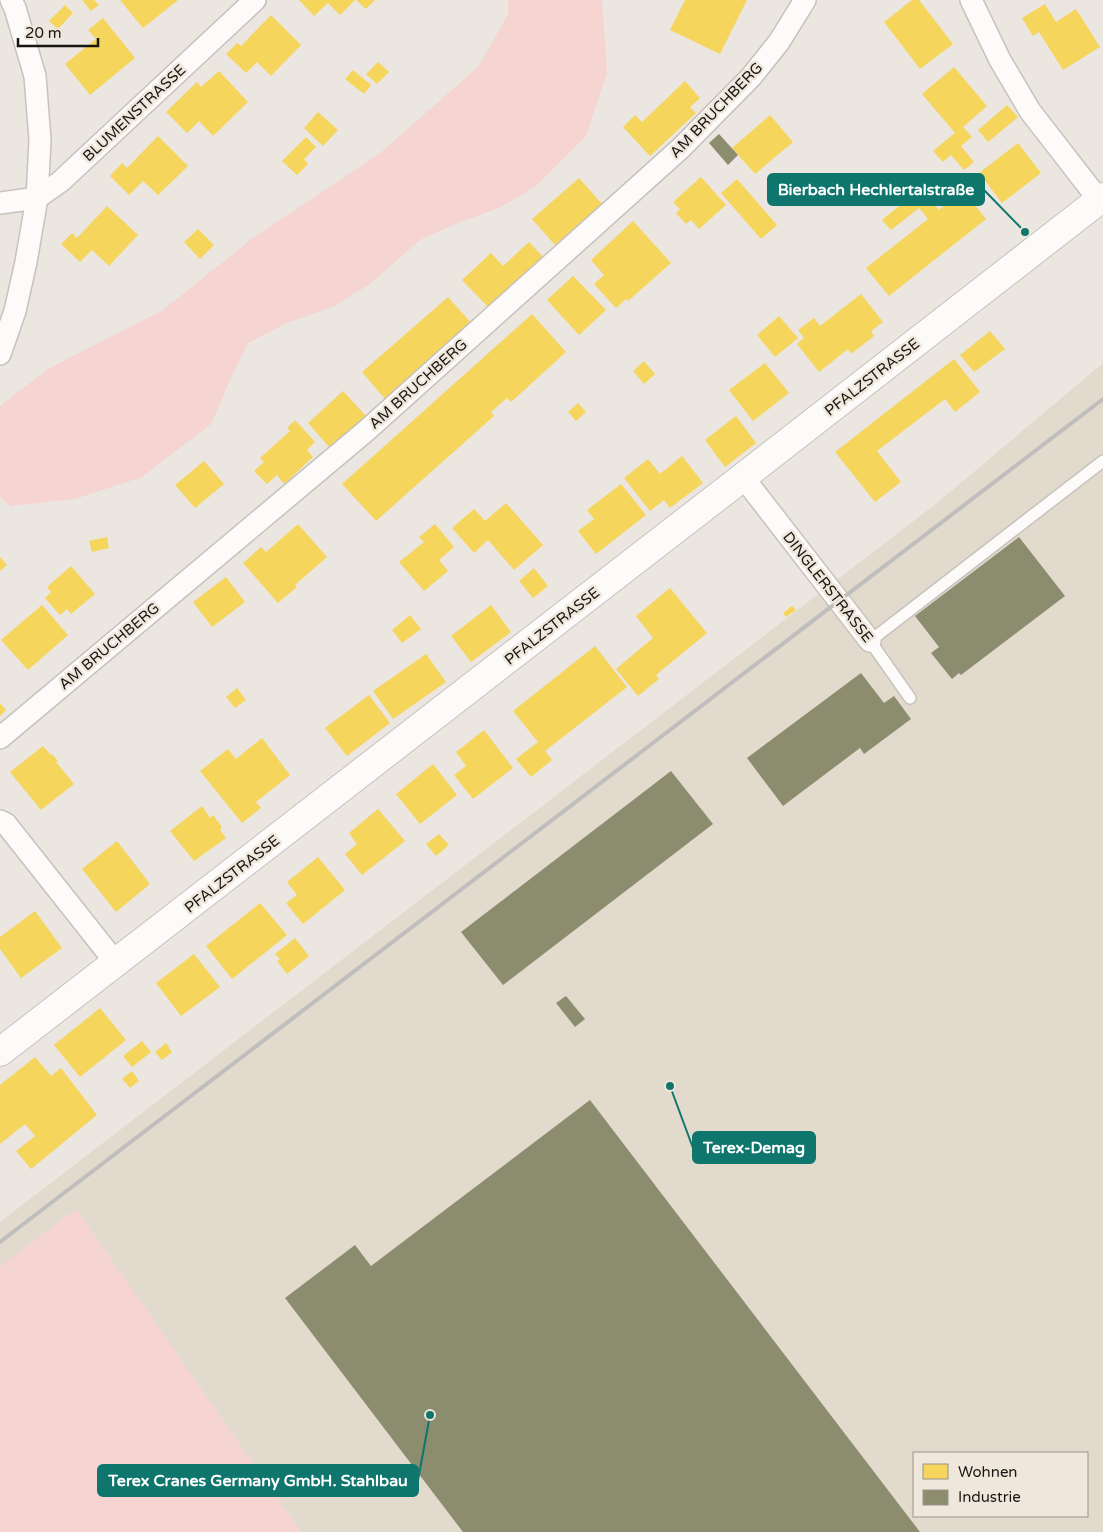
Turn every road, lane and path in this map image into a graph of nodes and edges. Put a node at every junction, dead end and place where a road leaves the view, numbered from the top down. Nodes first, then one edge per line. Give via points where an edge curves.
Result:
1 (11, 0) edge
2 (255, 0) edge
3 (804, 0) edge
4 (971, 0) edge
5 (37, 198) junction
6 (1101, 198) edge
7 (0, 203) edge
8 (0, 354) edge
9 (1103, 461) edge
10 (743, 477) junction
11 (870, 641) junction
12 (910, 698) dead end
13 (0, 738) edge
14 (0, 821) edge
15 (116, 963) junction
16 (0, 1052) edge

1 - 5 street via 34,76 40,140
2 - 5 street, BLUMENSTRASSE via 60,182
3 - 13 street, AM BRUCHBERG via 779,42 751,77 680,148 366,431
4 - 6 street via 1000,60 1030,111
5 - 7 street, BLUMENSTRASSE
5 - 8 street via 15,311
6 - 10 main road, PFALZSTRASSE
9 - 11 lane
10 - 11 street, DINGLERSTRASSE
10 - 15 main road, PFALZSTRASSE
11 - 12 lane, DINGLERSTRASSE
14 - 15 street via 6,824
15 - 16 main road, PFALZSTRASSE

